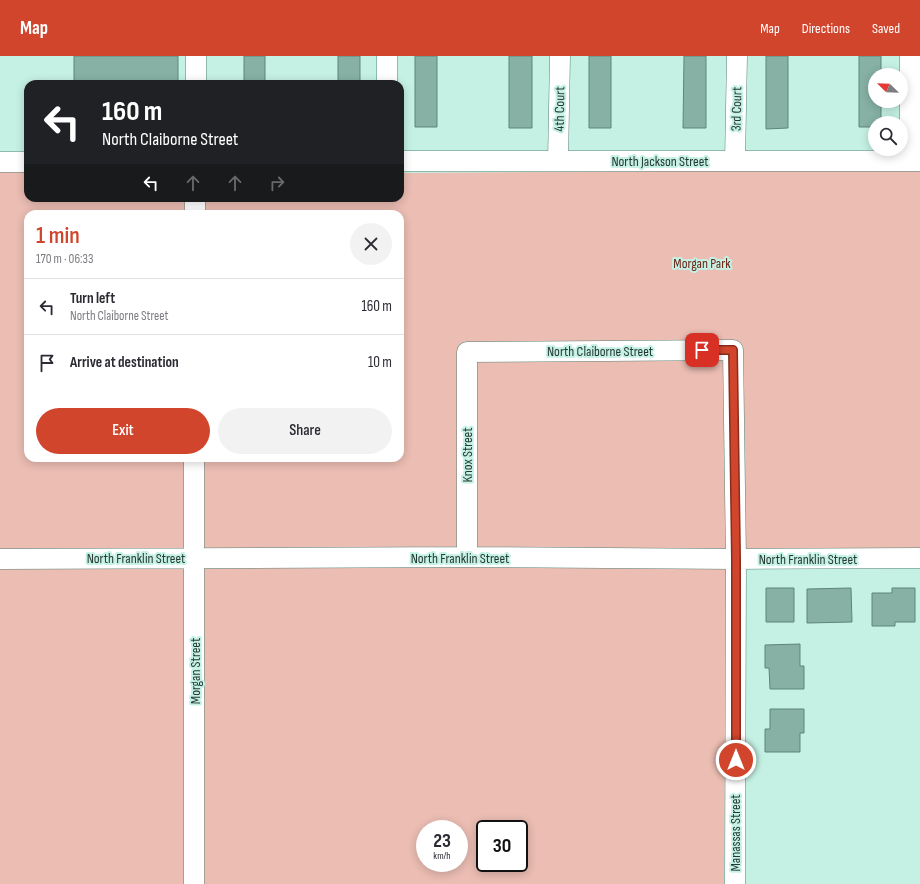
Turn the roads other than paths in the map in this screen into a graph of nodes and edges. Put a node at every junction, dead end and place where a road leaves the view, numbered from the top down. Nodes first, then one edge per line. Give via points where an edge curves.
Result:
1 (196, 56) edge
2 (387, 56) edge
3 (560, 56) edge
4 (737, 56) edge
5 (910, 56) edge
6 (196, 80) edge
7 (387, 80) edge
8 (404, 161) edge
9 (915, 161) edge
10 (0, 162) edge
11 (24, 162) edge
12 (558, 162) junction
13 (735, 162) junction
14 (733, 350) joint
15 (467, 352) joint
16 (194, 462) edge
17 (467, 557) junction
18 (195, 558) junction
19 (920, 558) edge
20 (0, 559) edge
21 (736, 559) junction
22 (194, 884) edge
23 (735, 884) edge

1 - 6 street
2 - 7 street
3 - 12 street, 4th Court
4 - 13 street, 3rd Court
5 - 9 street
8 - 12 street, North Jackson Street
9 - 13 street, North Jackson Street
10 - 11 street
12 - 13 street, North Jackson Street
14 - 15 street, North Claiborne Street
14 - 21 street, Manassas Street
15 - 17 street, Knox Street
16 - 18 street, Morgan Street
17 - 18 street, North Franklin Street
17 - 21 street, North Franklin Street
18 - 20 street, North Franklin Street
18 - 22 street, Morgan Street
19 - 21 street, North Franklin Street
21 - 23 street, Manassas Street

